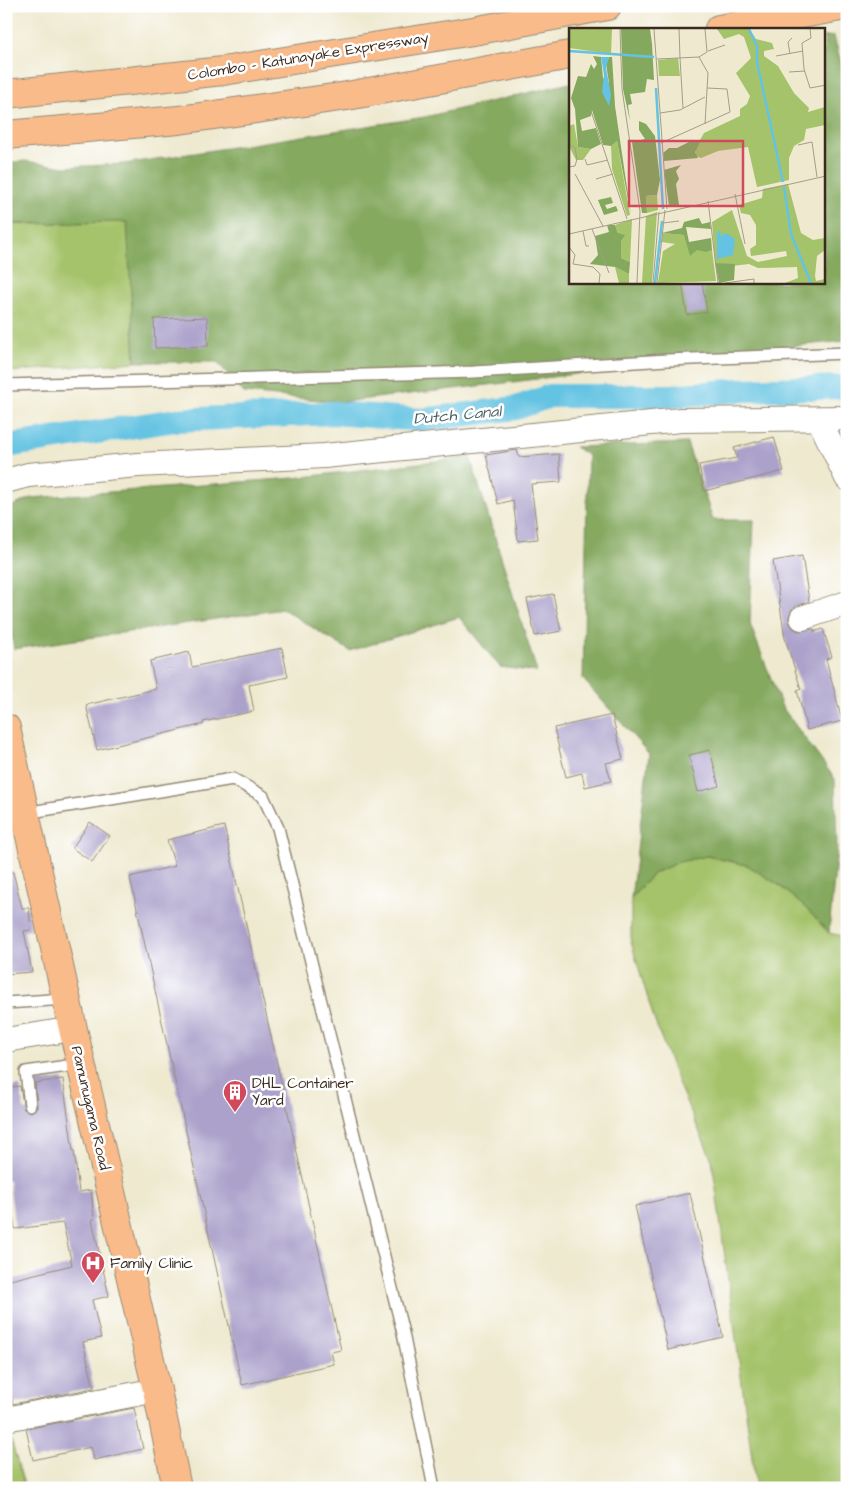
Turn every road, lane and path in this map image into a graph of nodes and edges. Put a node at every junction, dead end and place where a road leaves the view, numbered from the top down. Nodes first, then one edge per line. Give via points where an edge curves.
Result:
1 (607, 6) edge
2 (846, 6) edge
3 (725, 28) edge
4 (569, 55) edge
5 (6, 94) edge
6 (6, 135) edge
7 (847, 353) edge
8 (6, 385) edge
9 (847, 418) edge
10 (819, 420) junction
11 (847, 478) edge
12 (6, 481) edge
13 (847, 603) edge
14 (802, 618) dead end
15 (6, 728) edge
16 (25, 814) junction
17 (66, 999) junction
18 (6, 1003) edge
19 (73, 1029) junction
20 (6, 1040) edge
21 (81, 1064) junction
22 (30, 1105) dead end
23 (157, 1390) junction
24 (6, 1419) edge
25 (177, 1488) edge
26 (434, 1488) edge

1 - 5 main road, Colombo - Katunayake Expressway via 223,71
2 - 3 main road
4 - 6 main road via 347,96 179,120
7 - 8 lane via 474,372
9 - 10 street
10 - 11 street
10 - 12 street via 681,420 324,456 138,466
13 - 14 street
15 - 16 main road, Pamunugama Road
16 - 17 main road, Pamunugama Road
16 - 26 lane via 233,779 263,796 278,828 404,1333
17 - 18 lane
17 - 19 main road, Pamunugama Road
19 - 20 street
19 - 21 main road, Pamunugama Road
21 - 22 lane via 26,1072
21 - 23 main road, Pamunugama Road
23 - 24 street
23 - 25 main road, Pamunugama Road

